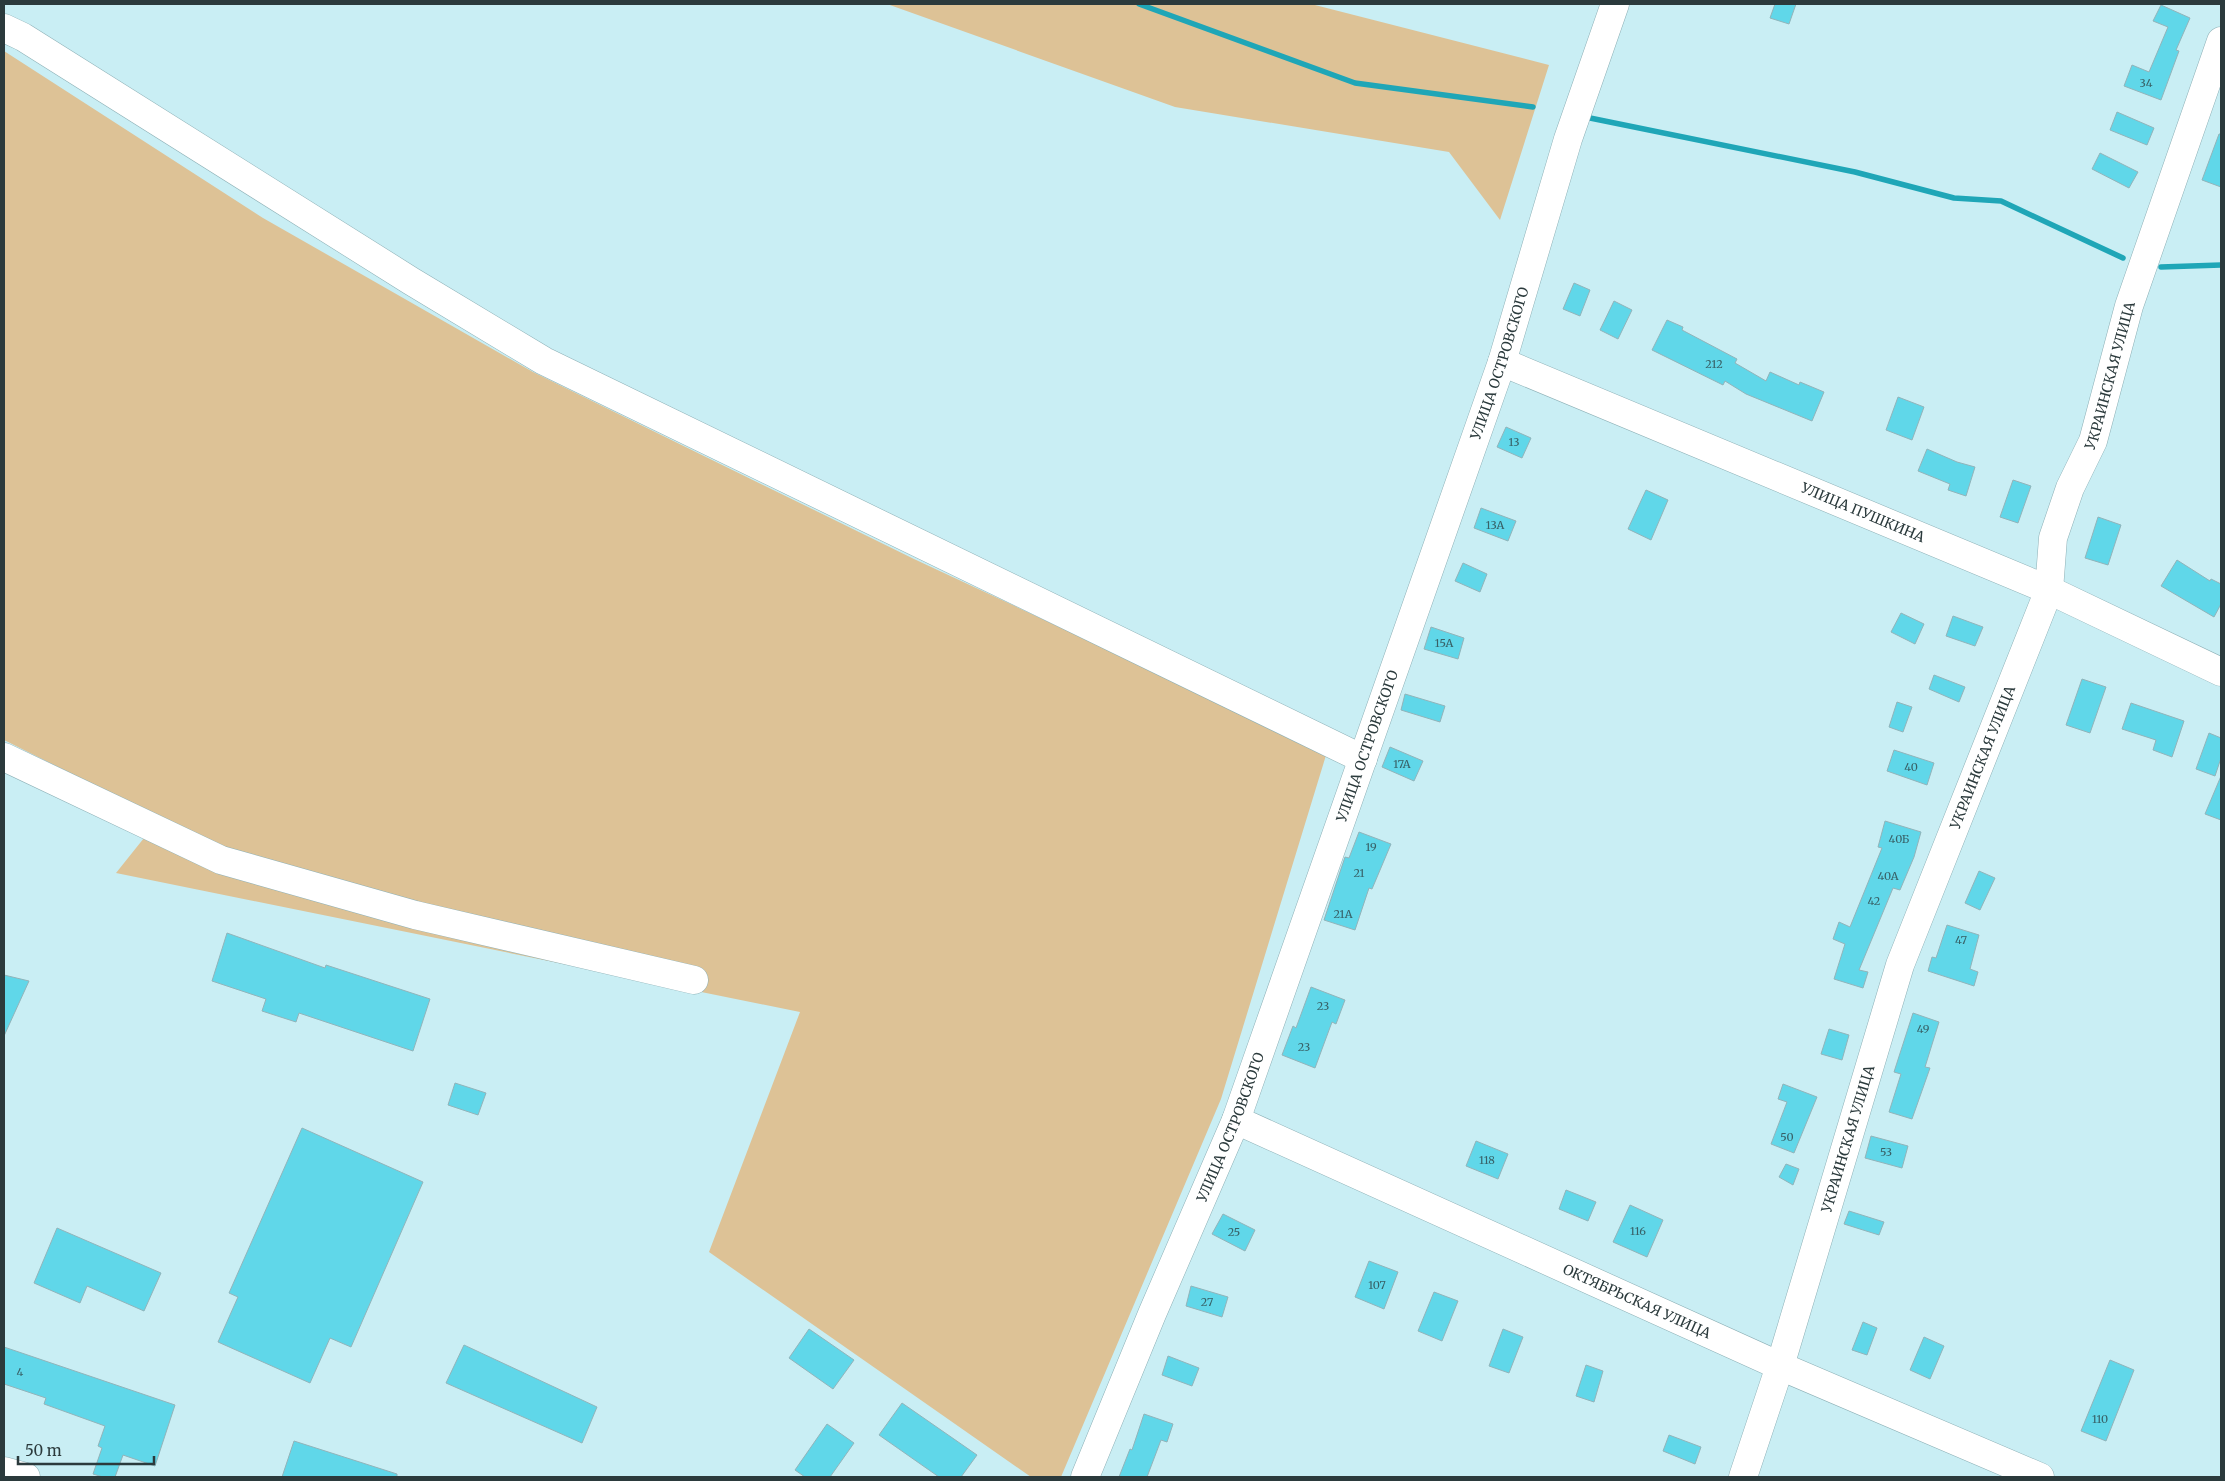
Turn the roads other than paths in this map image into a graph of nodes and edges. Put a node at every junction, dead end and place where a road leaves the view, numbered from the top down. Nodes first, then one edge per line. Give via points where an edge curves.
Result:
1 (1615, 4) edge
2 (10, 39) edge
3 (2221, 41) edge
4 (1502, 362) junction
5 (2049, 590) junction
6 (2221, 672) edge
7 (4, 757) edge
8 (1363, 759) junction
9 (694, 980) dead end
10 (1236, 1120) junction
11 (1780, 1366) junction
12 (4, 1471) edge
13 (26, 1477) edge
14 (1085, 1477) edge
15 (1743, 1477) edge
16 (2040, 1477) edge

1 - 4 street, УЛИЦА ОСТРОВСКОГО via 1568,139
2 - 8 street via 544,361
3 - 5 street, УКРАИНСКАЯ УЛИЦА via 2129,306 2093,441 2070,488 2053,538
4 - 5 street, УЛИЦА ПУШКИНА
4 - 8 street, УЛИЦА ОСТРОВСКОГО
5 - 6 street, УЛИЦА ПУШКИНА
5 - 11 street, УКРАИНСКАЯ УЛИЦА via 1900,964
7 - 9 street via 221,860 415,915
8 - 10 street, УЛИЦА ОСТРОВСКОГО
10 - 11 street, ОКТЯБРЬСКАЯ УЛИЦА
10 - 14 street, УЛИЦА ОСТРОВСКОГО
11 - 15 street, УКРАИНСКАЯ УЛИЦА
11 - 16 street, ОКТЯБРЬСКАЯ УЛИЦА
12 - 13 street

